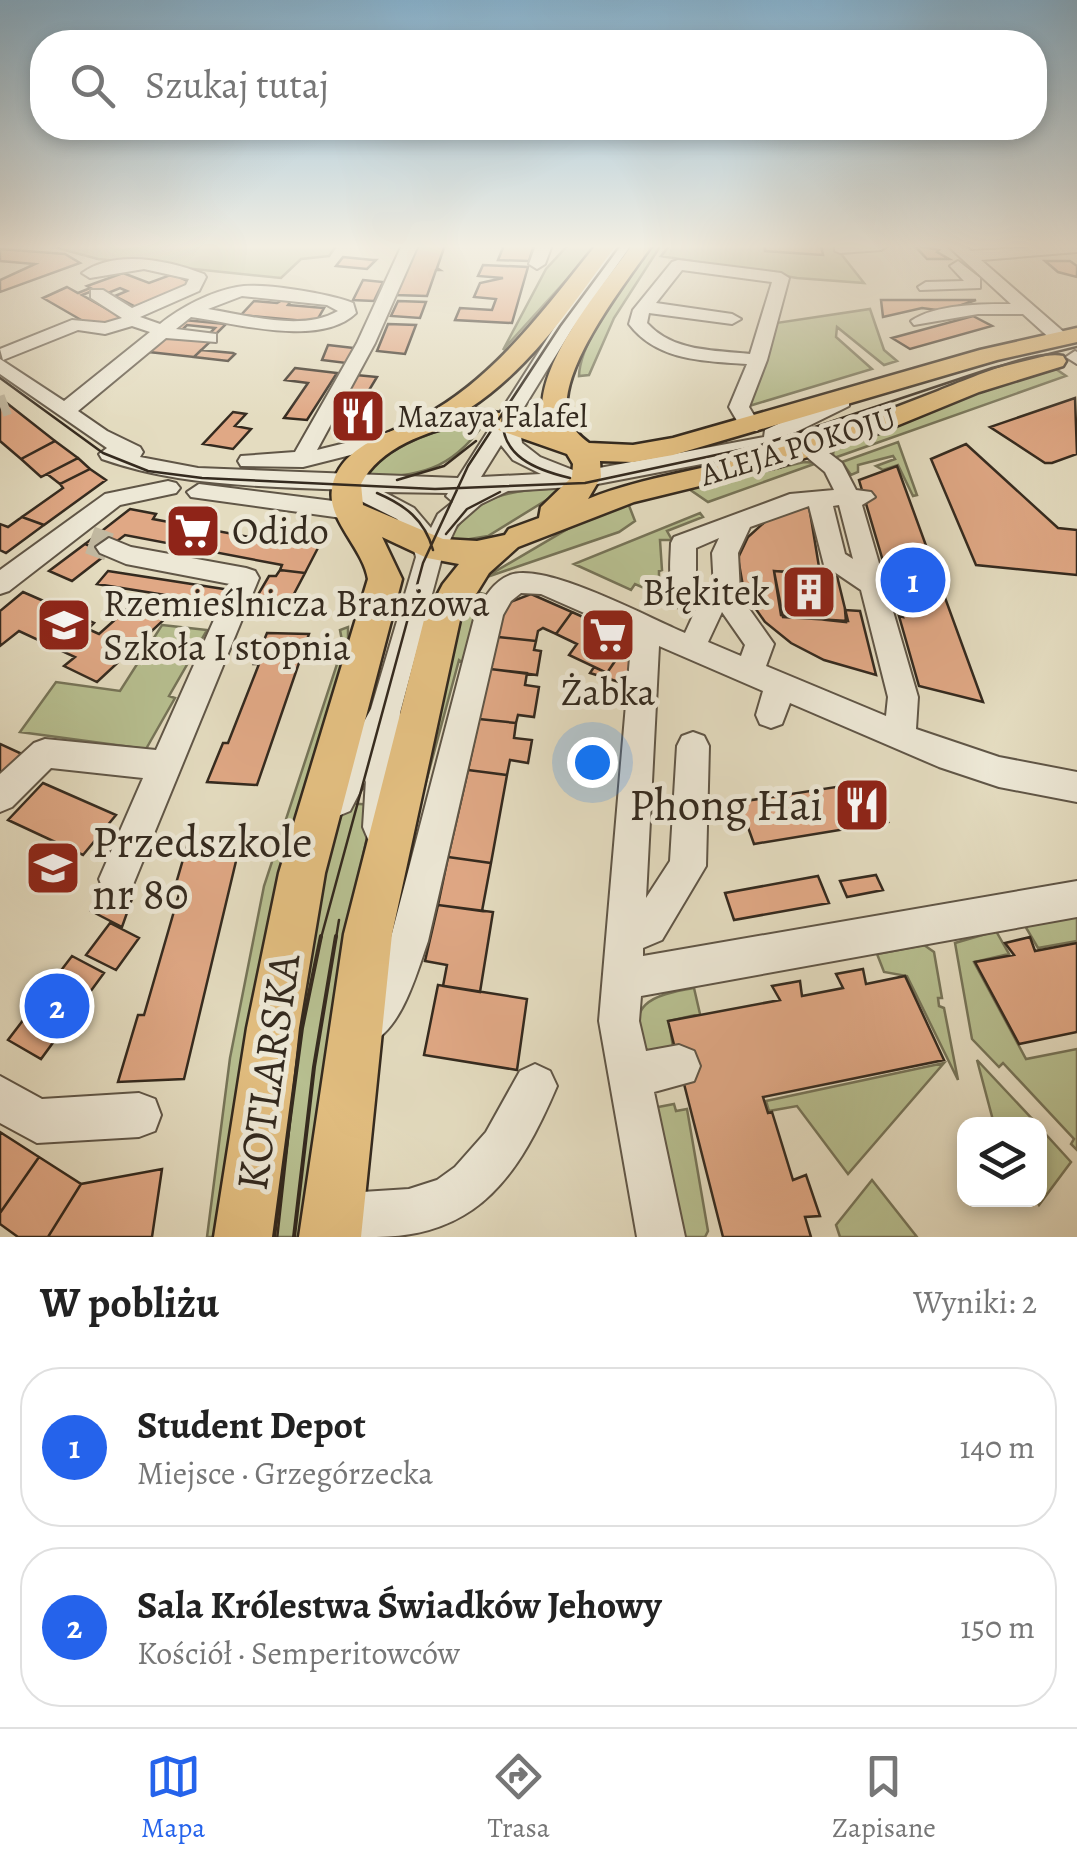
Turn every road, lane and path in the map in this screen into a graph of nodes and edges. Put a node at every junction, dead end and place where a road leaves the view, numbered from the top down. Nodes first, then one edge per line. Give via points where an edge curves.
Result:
1 (109, 303) edge
2 (163, 303) edge
3 (208, 303) edge
4 (337, 303) edge
5 (384, 303) edge
6 (558, 303) edge
7 (582, 303) edge
8 (601, 303) edge
9 (603, 303) edge
10 (648, 303) edge
11 (774, 303) edge
12 (1017, 303) edge
13 (1024, 309) junction
14 (188, 310) junction
15 (642, 310) junction
16 (131, 318) junction
17 (732, 319) dead end
18 (920, 321) dead end
19 (161, 331) junction
20 (627, 332) dead end
21 (210, 338) dead end
22 (554, 342) junction
23 (1073, 349) edge
24 (758, 360) junction
25 (1, 365) edge
26 (942, 369) junction
27 (970, 386) junction
28 (65, 411) junction
29 (503, 422) junction
30 (870, 426) junction
31 (418, 427) junction
32 (747, 437) junction
33 (810, 448) junction
34 (110, 454) junction
35 (303, 460) junction
36 (588, 471) junction
37 (125, 473) junction
38 (511, 484) junction
39 (388, 485) junction
40 (464, 485) junction
41 (168, 488) junction
42 (344, 491) junction
43 (856, 497) junction
44 (819, 498) junction
45 (112, 499) junction
46 (447, 520) junction
47 (741, 520) junction
48 (89, 540) junction
49 (511, 542) junction
50 (430, 552) junction
51 (4, 576) edge
52 (872, 585) junction
53 (723, 608) junction
54 (646, 627) junction
55 (692, 647) junction
56 (749, 672) junction
57 (385, 714) junction
58 (900, 738) junction
59 (693, 746) dead end
60 (165, 766) junction
61 (1077, 787) edge
62 (0, 796) edge
63 (118, 880) dead end
64 (377, 883) junction
65 (298, 889) junction
66 (1077, 899) edge
67 (625, 934) junction
68 (621, 980) junction
69 (352, 1048) junction
70 (679, 1066) dead end
71 (627, 1076) junction
72 (536, 1086) dead end
73 (0, 1098) edge
74 (140, 1115) dead end
75 (330, 1227) edge
76 (245, 1237) edge
77 (661, 1237) edge

1 - 16 street
2 - 16 street
3 - 14 street
4 - 14 street via 347,307 340,321 288,324
5 - 35 street
6 - 31 main road via 496,377
7 - 22 street
8 - 22 street
9 - 36 main road via 554,397 554,413
10 - 15 street
11 - 24 street
12 - 13 street
13 - 18 street via 978,309
13 - 23 street
14 - 19 street
15 - 17 street
15 - 20 street
15 - 24 street via 638,324 674,355 708,365 714,354
16 - 19 street
16 - 25 street via 109,330 78,324
19 - 21 street
19 - 28 street
22 - 29 street
23 - 26 main road, ALEJA POKOJU
23 - 27 main road, ALEJA POKOJU
24 - 32 street via 739,407
25 - 28 street
25 - 34 street via 19,399
26 - 27 main road via 937,375 943,382
26 - 32 main road, ALEJA POKOJU
27 - 30 main road, ALEJA POKOJU
28 - 35 street via 110,442 147,456
29 - 31 main road via 464,414
29 - 36 main road, ALEJA POKOJU
29 - 39 street via 441,473
29 - 40 street
30 - 32 street
30 - 33 main road, ALEJA POKOJU
31 - 35 street
31 - 42 main road via 365,459
32 - 36 main road, ALEJA POKOJU via 637,453
33 - 43 street
33 - 49 main road, ALEJA POKOJU via 625,494
34 - 37 street
34 - 42 street via 183,474
36 - 38 street
36 - 49 main road via 575,496
37 - 41 street
37 - 45 street
38 - 40 street
38 - 46 street
39 - 40 street
39 - 42 street
40 - 46 street
41 - 42 street
41 - 45 street
42 - 50 main road
42 - 65 main road, KOTLARSKA via 379,552 384,579
43 - 44 street
43 - 52 street
44 - 47 street via 798,498
44 - 52 street via 835,561
45 - 48 street
46 - 50 street
47 - 53 street via 725,553
47 - 53 street via 681,546 684,589
48 - 51 street
48 - 60 street via 126,555 246,578
49 - 50 main road via 476,553
49 - 64 main road, KOTLARSKA via 463,581 442,620
50 - 57 street
52 - 58 street via 904,697
53 - 55 street
53 - 56 street via 760,644
54 - 55 street
54 - 67 street
54 - 69 street, KOTLARSKA via 549,588 512,584 490,611 409,940 394,980
55 - 56 street
56 - 58 street via 775,701
57 - 64 street
57 - 65 street via 343,785
58 - 61 street via 998,772
59 - 67 street via 688,866 649,927
60 - 62 street via 45,753
60 - 63 street
64 - 69 main road, KOTLARSKA
65 - 76 main road, KOTLARSKA via 271,1022
66 - 68 street
67 - 68 street
68 - 71 street via 619,1032
69 - 75 main road, KOTLARSKA
70 - 71 street
71 - 77 street
72 - 75 street via 513,1136 462,1189 412,1213
73 - 74 street via 37,1121

